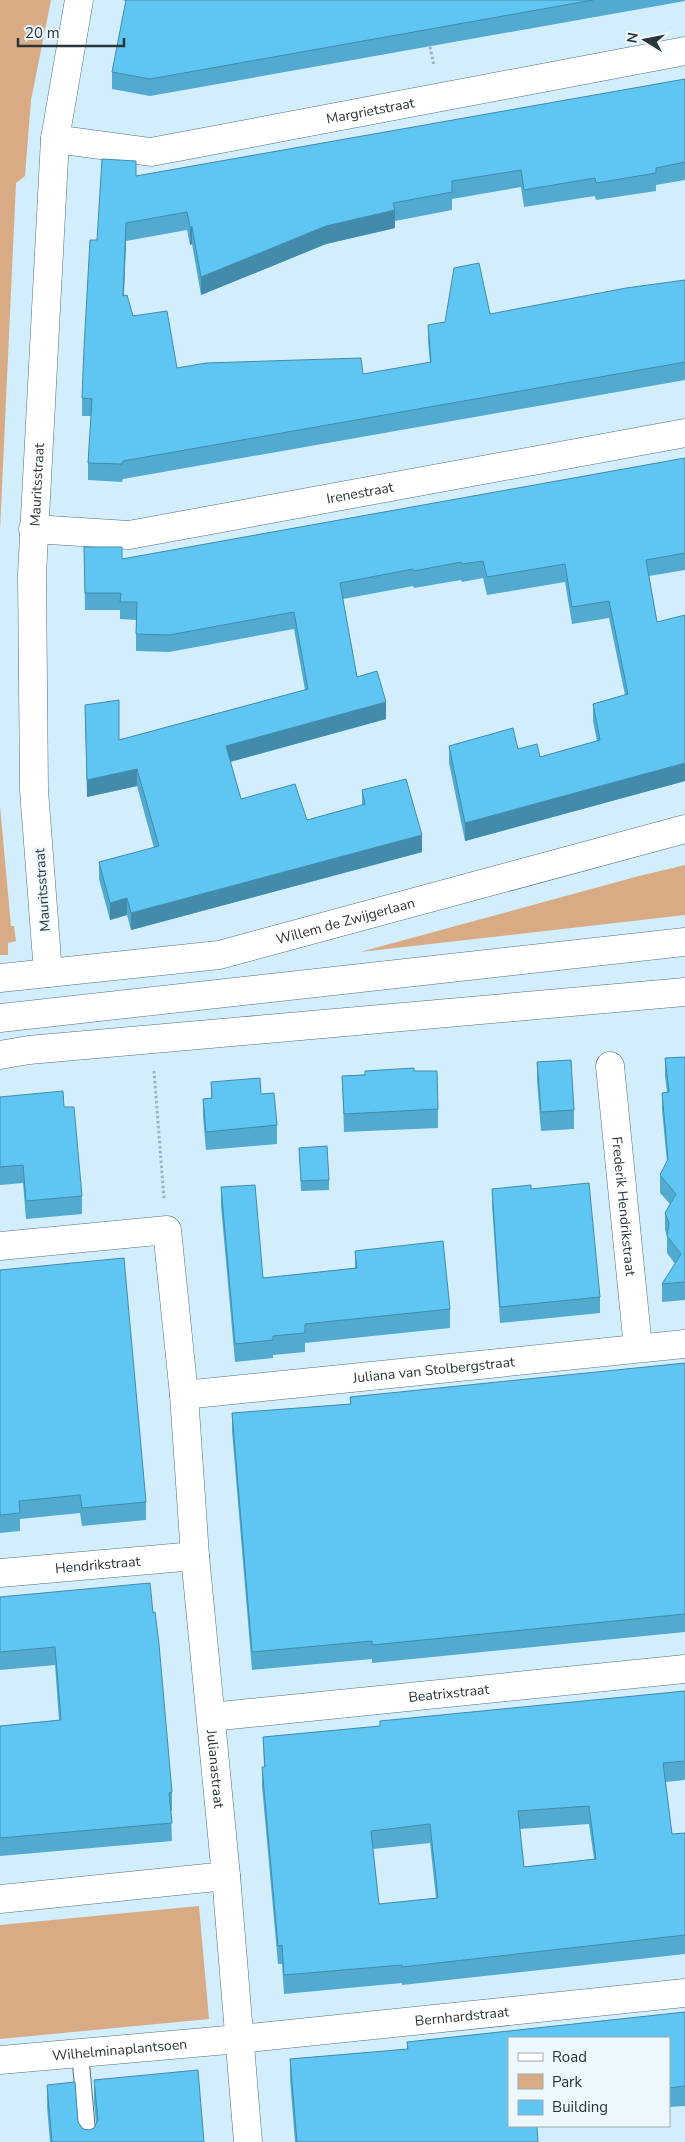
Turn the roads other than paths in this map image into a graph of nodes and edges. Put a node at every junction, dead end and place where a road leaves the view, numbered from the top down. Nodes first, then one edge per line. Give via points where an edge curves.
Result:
1 (79, 0) edge
2 (685, 51) edge
3 (55, 139) junction
4 (685, 433) edge
5 (33, 529) junction
6 (685, 829) edge
7 (685, 942) edge
8 (48, 973) junction
9 (0, 978) edge
10 (685, 992) edge
11 (0, 1018) edge
12 (0, 1055) edge
13 (610, 1066) dead end
14 (0, 1246) edge
15 (685, 1344) edge
16 (638, 1348) junction
17 (184, 1395) junction
18 (195, 1556) junction
19 (0, 1573) edge
20 (685, 1669) edge
21 (212, 1717) junction
22 (226, 1876) junction
23 (0, 1899) edge
24 (685, 1993) edge
25 (239, 2039) junction
26 (80, 2053) junction
27 (0, 2060) edge
28 (88, 2142) edge
29 (248, 2142) edge

1 - 3 street, Mauritsstraat
2 - 3 street, Margrietstraat via 151,152
3 - 5 street, Mauritsstraat
4 - 5 street, Irenestraat via 129,535
5 - 8 street, Mauritsstraat via 34,790
6 - 8 street, Willem de Zwijgerlaan via 219,955
7 - 11 street
8 - 9 street, Willem de Zwijgerlaan
10 - 12 street
13 - 16 street, Frederik Hendrikstraat
14 - 17 street, Julianastraat via 167,1230
15 - 16 street, Juliana van Stolbergstraat
16 - 17 street, Juliana van Stolbergstraat
17 - 18 street, Julianastraat
18 - 19 street, Hendrikstraat
18 - 21 street, Julianastraat
20 - 21 street, Beatrixstraat
21 - 22 street, Julianastraat
22 - 23 street
22 - 25 street, Julianastraat
24 - 25 street, Bernhardstraat
25 - 26 street, Wilhelminaplantsoen
25 - 29 street, Julianastraat
26 - 27 street, Wilhelminaplantsoen
26 - 28 lane

